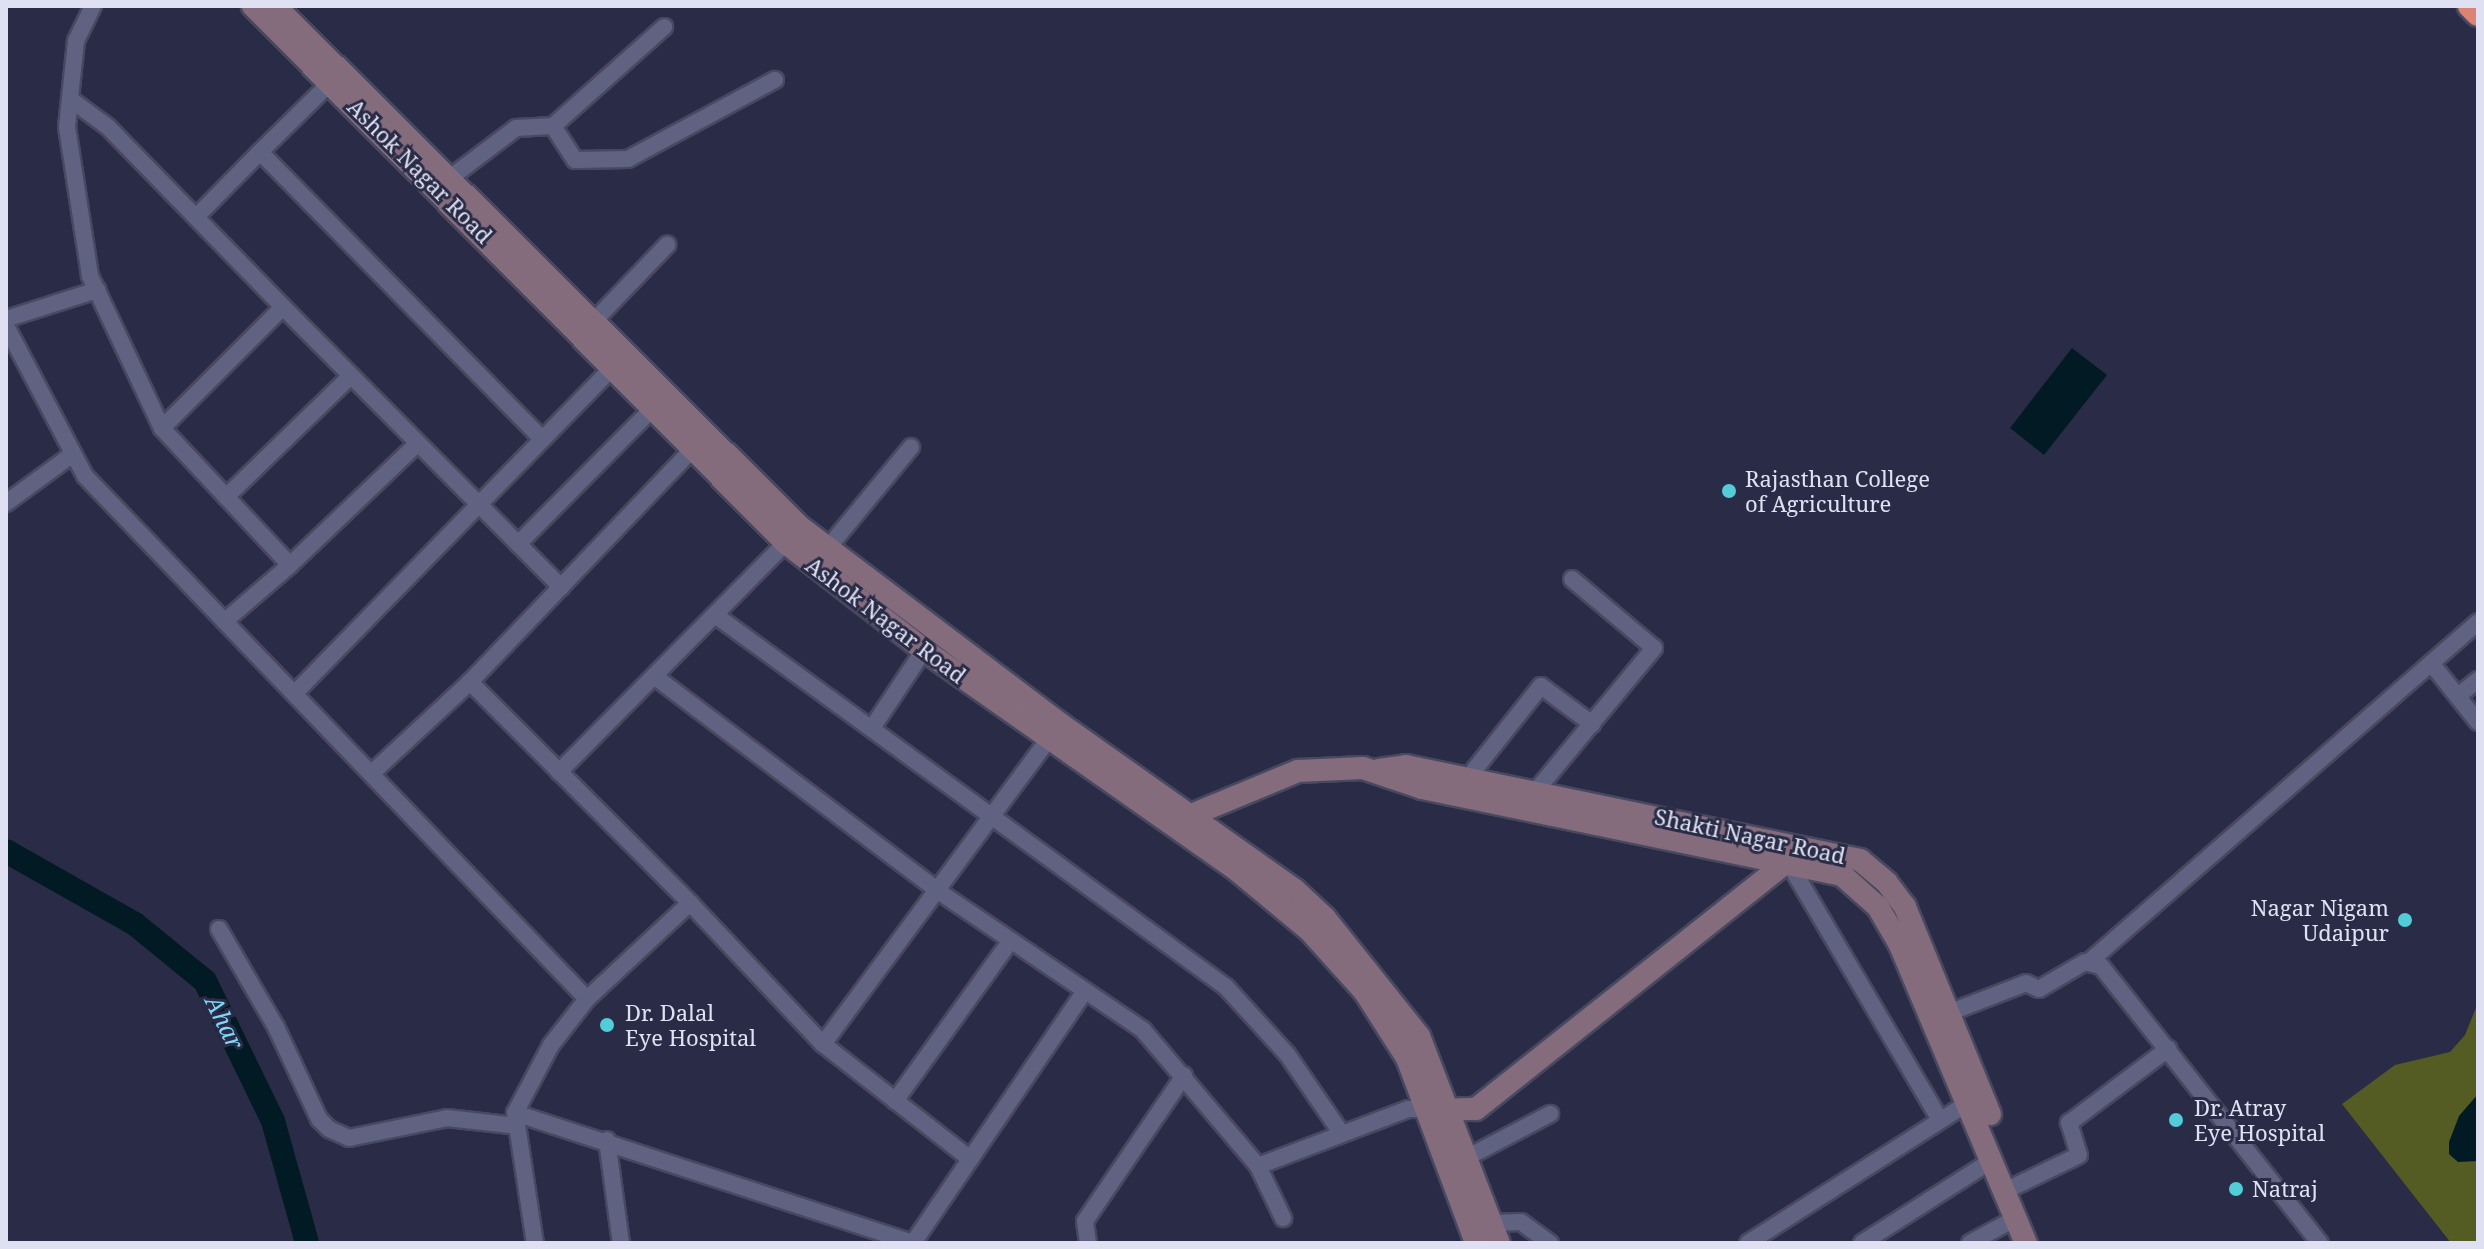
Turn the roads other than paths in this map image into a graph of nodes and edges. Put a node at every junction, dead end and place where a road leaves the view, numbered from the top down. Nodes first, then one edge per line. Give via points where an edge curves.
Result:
1 (93, 6) edge
2 (253, 6) edge
3 (275, 6) edge
4 (2470, 6) edge
5 (2478, 14) edge
6 (664, 27) dead end
7 (775, 80) dead end
8 (331, 82) junction
9 (70, 99) junction
10 (553, 126) junction
11 (260, 152) junction
12 (450, 178) junction
13 (196, 217) junction
14 (667, 245) dead end
15 (97, 290) junction
16 (283, 307) junction
17 (6, 319) edge
18 (596, 319) junction
19 (6, 326) edge
20 (614, 366) junction
21 (350, 377) junction
22 (661, 400) junction
23 (162, 428) junction
24 (542, 439) junction
25 (417, 444) junction
26 (911, 447) dead end
27 (693, 449) junction
28 (73, 454) junction
29 (226, 497) junction
30 (6, 503) edge
31 (478, 505) junction
32 (786, 543) junction
33 (518, 544) junction
34 (827, 549) junction
35 (290, 565) junction
36 (1572, 579) dead end
37 (561, 587) junction
38 (715, 615) junction
39 (225, 621) junction
40 (2478, 622) edge
41 (924, 650) junction
42 (2431, 663) junction
43 (654, 676) junction
44 (2478, 680) edge
45 (470, 682) junction
46 (295, 693) junction
47 (2458, 696) junction
48 (2478, 722) edge
49 (1592, 724) junction
50 (872, 728) junction
51 (1048, 740) junction
52 (559, 772) junction
53 (372, 773) junction
54 (1469, 788) junction
55 (1535, 792) junction
56 (994, 816) junction
57 (1182, 819) junction
58 (1781, 854) junction
59 (938, 891) junction
60 (690, 903) junction
61 (219, 929) dead end
62 (1011, 940) junction
63 (2090, 961) junction
64 (1085, 991) junction
65 (587, 999) junction
66 (1951, 1012) junction
67 (823, 1044) junction
68 (2168, 1049) junction
69 (1184, 1076) junction
70 (895, 1101) junction
71 (1969, 1102) junction
72 (1428, 1109) junction
73 (1452, 1111) junction
74 (1550, 1114) dead end
75 (516, 1120) junction
76 (1940, 1120) junction
77 (1342, 1134) junction
78 (607, 1140) junction
79 (1468, 1157) junction
80 (970, 1159) junction
81 (1994, 1159) junction
82 (1258, 1166) junction
83 (2004, 1188) junction
84 (1283, 1218) dead end
85 (2016, 1218) junction
86 (1495, 1233) edge
87 (535, 1243) edge
88 (621, 1243) edge
89 (913, 1243) edge
90 (1088, 1243) edge
91 (1476, 1243) edge
92 (1550, 1243) edge
93 (1748, 1243) edge
94 (1862, 1243) edge
95 (1970, 1243) edge
96 (2026, 1243) edge
97 (2320, 1243) edge

1 - 9 street via 76,41
2 - 8 main road, Ashok Nagar Road
3 - 12 main road
4 - 5 highway
6 - 10 street
7 - 10 street via 628,159 575,160
8 - 11 street
8 - 20 main road, Ashok Nagar Road
9 - 13 street via 108,127
9 - 15 street via 67,127 90,276
10 - 12 street via 516,128
11 - 13 street
11 - 24 street
12 - 18 main road
13 - 16 street
14 - 18 street
15 - 17 street
15 - 23 street
16 - 21 street
16 - 23 street
18 - 22 main road
19 - 28 street
20 - 22 main road, Ashok Nagar Road
20 - 24 street
21 - 25 street
21 - 29 street
22 - 27 main road, Ashok Nagar Road
22 - 33 street
22 - 34 main road
23 - 29 street
24 - 31 street
25 - 31 street
25 - 35 street
26 - 34 street
27 - 32 main road, Ashok Nagar Road
27 - 37 street
28 - 30 street
28 - 39 street via 85,476
29 - 35 street
31 - 33 street
31 - 46 street
32 - 38 street
32 - 41 main road, Ashok Nagar Road
33 - 37 street
34 - 57 main road
35 - 39 street
36 - 49 street via 1654,648
37 - 45 street
38 - 43 street
38 - 50 street
39 - 46 street
40 - 42 street
41 - 50 street
41 - 51 main road, Ashok Nagar Road
42 - 47 street
42 - 63 street
43 - 52 street
43 - 59 street
44 - 47 street
45 - 52 street
45 - 53 street
46 - 53 street
47 - 48 street
49 - 54 street via 1541,686
49 - 55 street
50 - 56 street
51 - 56 street
51 - 57 main road, Ashok Nagar Road
52 - 60 street
53 - 65 street
54 - 55 main road, Shakti Nagar Road
54 - 57 main road, Shakti Nagar Road via 1409,784 1379,770 1298,771
54 - 58 main road, Shakti Nagar Road
55 - 58 main road, Shakti Nagar Road
56 - 59 street
56 - 77 street via 1226,987 1287,1054
57 - 72 main road, Ashok Nagar Road via 1348,972 1397,1041
57 - 73 main road via 1295,890 1346,940 1419,1036
58 - 66 main road, Shakti Nagar Road via 1852,857 1887,883 1905,907
58 - 71 main road, Shakti Nagar Road via 1842,875 1878,907
58 - 73 main road via 1749,892 1476,1109
58 - 76 street
59 - 62 street
59 - 67 street
60 - 65 street
60 - 67 street
61 - 75 street via 329,1129 349,1138 447,1118
62 - 64 street
62 - 70 street
63 - 66 street via 2039,989 2026,983
63 - 68 street via 2106,971
64 - 69 street via 1143,1030
64 - 80 street
65 - 75 street via 551,1045
66 - 83 main road, Shakti Nagar Road via 2002,1146
67 - 70 street
68 - 83 street via 2069,1123 2079,1155
68 - 97 street
69 - 82 street
69 - 90 street via 1085,1221
70 - 80 street
71 - 76 street
71 - 81 main road, Shakti Nagar Road
72 - 73 main road
72 - 77 street via 1408,1109
72 - 91 main road, Ashok Nagar Road
73 - 79 main road
74 - 79 street
75 - 78 street
75 - 87 street
76 - 93 street
77 - 82 street
78 - 88 street
78 - 89 street
79 - 86 main road
80 - 89 street
81 - 83 main road, Shakti Nagar Road
81 - 94 street
82 - 84 street
83 - 85 main road, Shakti Nagar Road
85 - 95 street
85 - 96 main road, Shakti Nagar Road
86 - 92 street via 1521,1222

